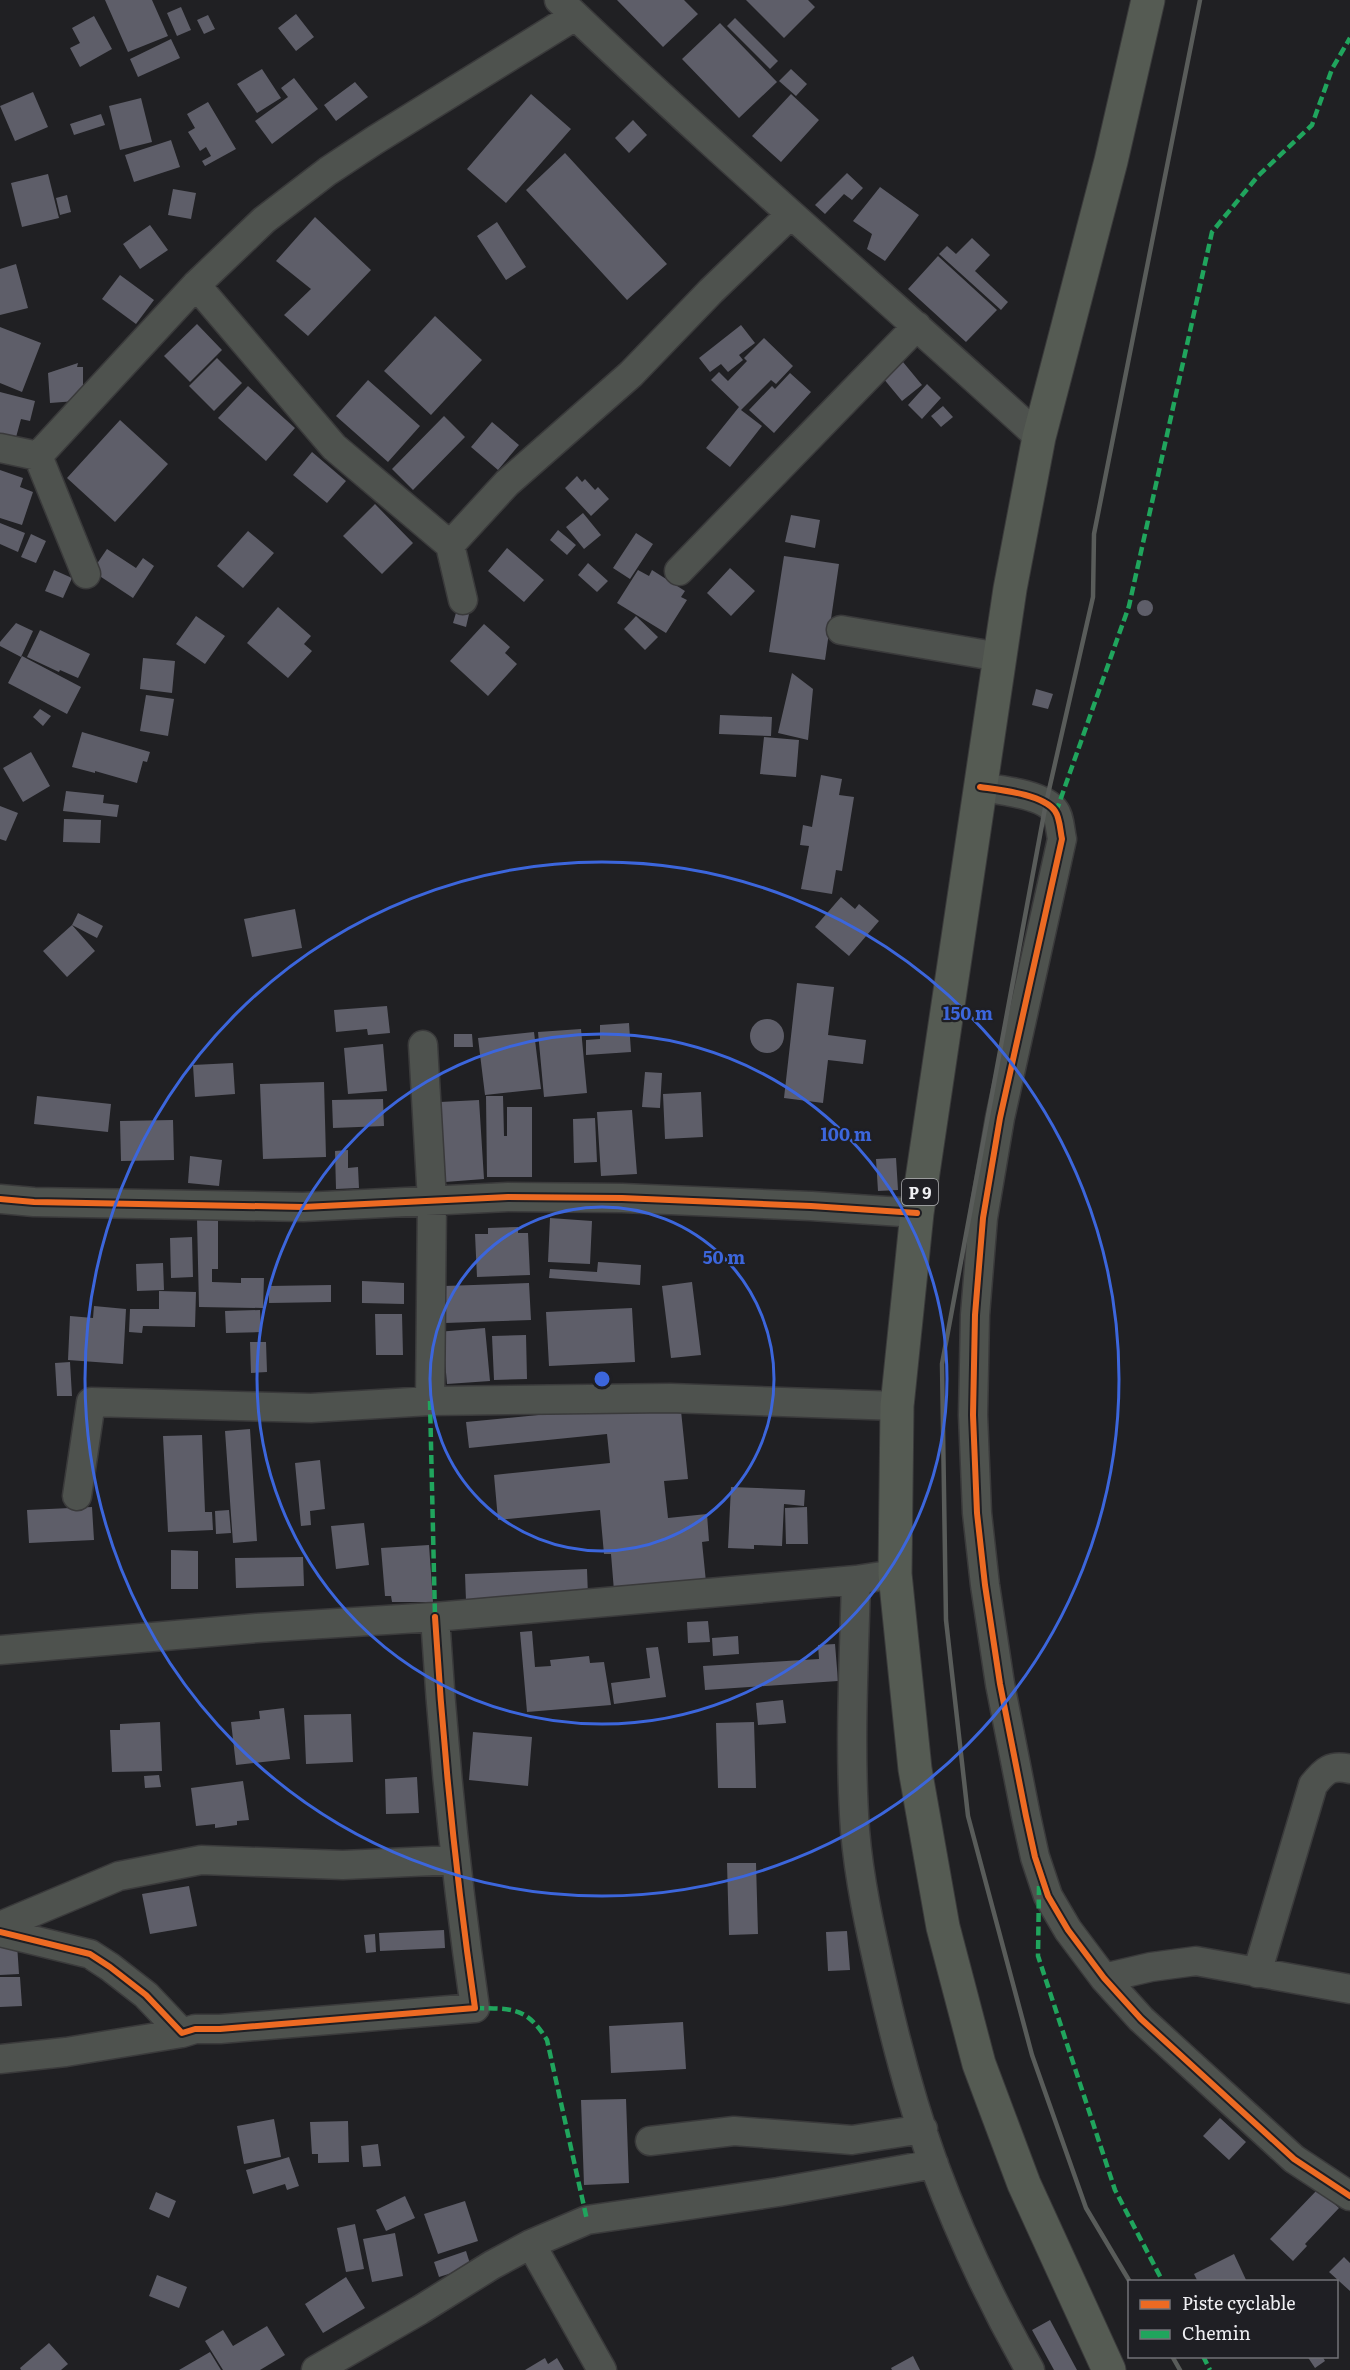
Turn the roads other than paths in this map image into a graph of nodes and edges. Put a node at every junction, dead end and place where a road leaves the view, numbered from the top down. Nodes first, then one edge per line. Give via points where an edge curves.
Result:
1 (1148, 0) edge
2 (567, 8) edge
3 (790, 215) junction
4 (196, 285) junction
5 (917, 326) junction
6 (1039, 437) junction
7 (0, 448) edge
8 (38, 456) junction
9 (450, 545) junction
10 (679, 571) dead end
11 (86, 574) dead end
12 (463, 600) dead end
13 (841, 630) dead end
14 (1000, 657) junction
15 (980, 788) junction
16 (423, 1045) dead end
17 (0, 1199) edge
18 (432, 1200) junction
19 (916, 1213) junction
20 (430, 1401) junction
21 (897, 1406) junction
22 (77, 1496) dead end
23 (895, 1574) junction
24 (856, 1580) junction
25 (435, 1617) junction
26 (0, 1650) edge
27 (1350, 1769) edge
28 (455, 1860) junction
29 (0, 1926) edge
30 (0, 1932) edge
31 (1257, 1973) junction
32 (1104, 1978) junction
33 (1350, 1989) edge
34 (182, 2033) junction
35 (0, 2059) edge
36 (923, 2129) junction
37 (650, 2141) dead end
38 (934, 2164) junction
39 (1350, 2196) edge
40 (531, 2244) junction
41 (316, 2370) edge
42 (602, 2370) edge
43 (1030, 2370) edge
44 (1109, 2370) edge

1 - 6 main road, P 9 via 1111,161
2 - 3 street
2 - 4 street via 517,50 328,171 264,220
3 - 5 street
3 - 9 street via 631,374 507,483
4 - 8 street
4 - 9 street via 334,447
5 - 6 street
5 - 10 street
6 - 14 main road, P 9
7 - 8 street
8 - 11 street
9 - 12 street
13 - 14 street
14 - 15 main road, P 9
15 - 19 main road, P 9
15 - 32 street via 1016,793 1046,803 1056,812 1062,839 1000,1118 983,1218 975,1315 973,1415 977,1513 1000,1684 1035,1857 1048,1896
16 - 18 street
17 - 18 street via 303,1207
18 - 19 street via 622,1198
18 - 20 street
19 - 21 main road, P 9
20 - 21 street via 670,1398
20 - 22 street via 311,1408 90,1402
21 - 23 main road, P 9
23 - 24 street
23 - 44 main road, P 9 via 915,1769 943,1927 979,2064 1024,2184
24 - 25 street
24 - 36 street via 855,1831 868,1922 895,2038
25 - 26 street
25 - 28 street
27 - 31 street via 1331,1767 1313,1785
28 - 29 street via 343,1865 201,1860 120,1876
28 - 34 street via 475,2008 195,2028
30 - 34 street via 90,1954 146,1995
31 - 32 street via 1196,1961
31 - 33 street
32 - 39 street via 1141,2019 1294,2159
34 - 35 street
36 - 37 street via 852,2140 734,2131
36 - 38 street
38 - 40 street via 767,2194 587,2220
38 - 43 street via 1010,2335
40 - 41 street
40 - 42 street

